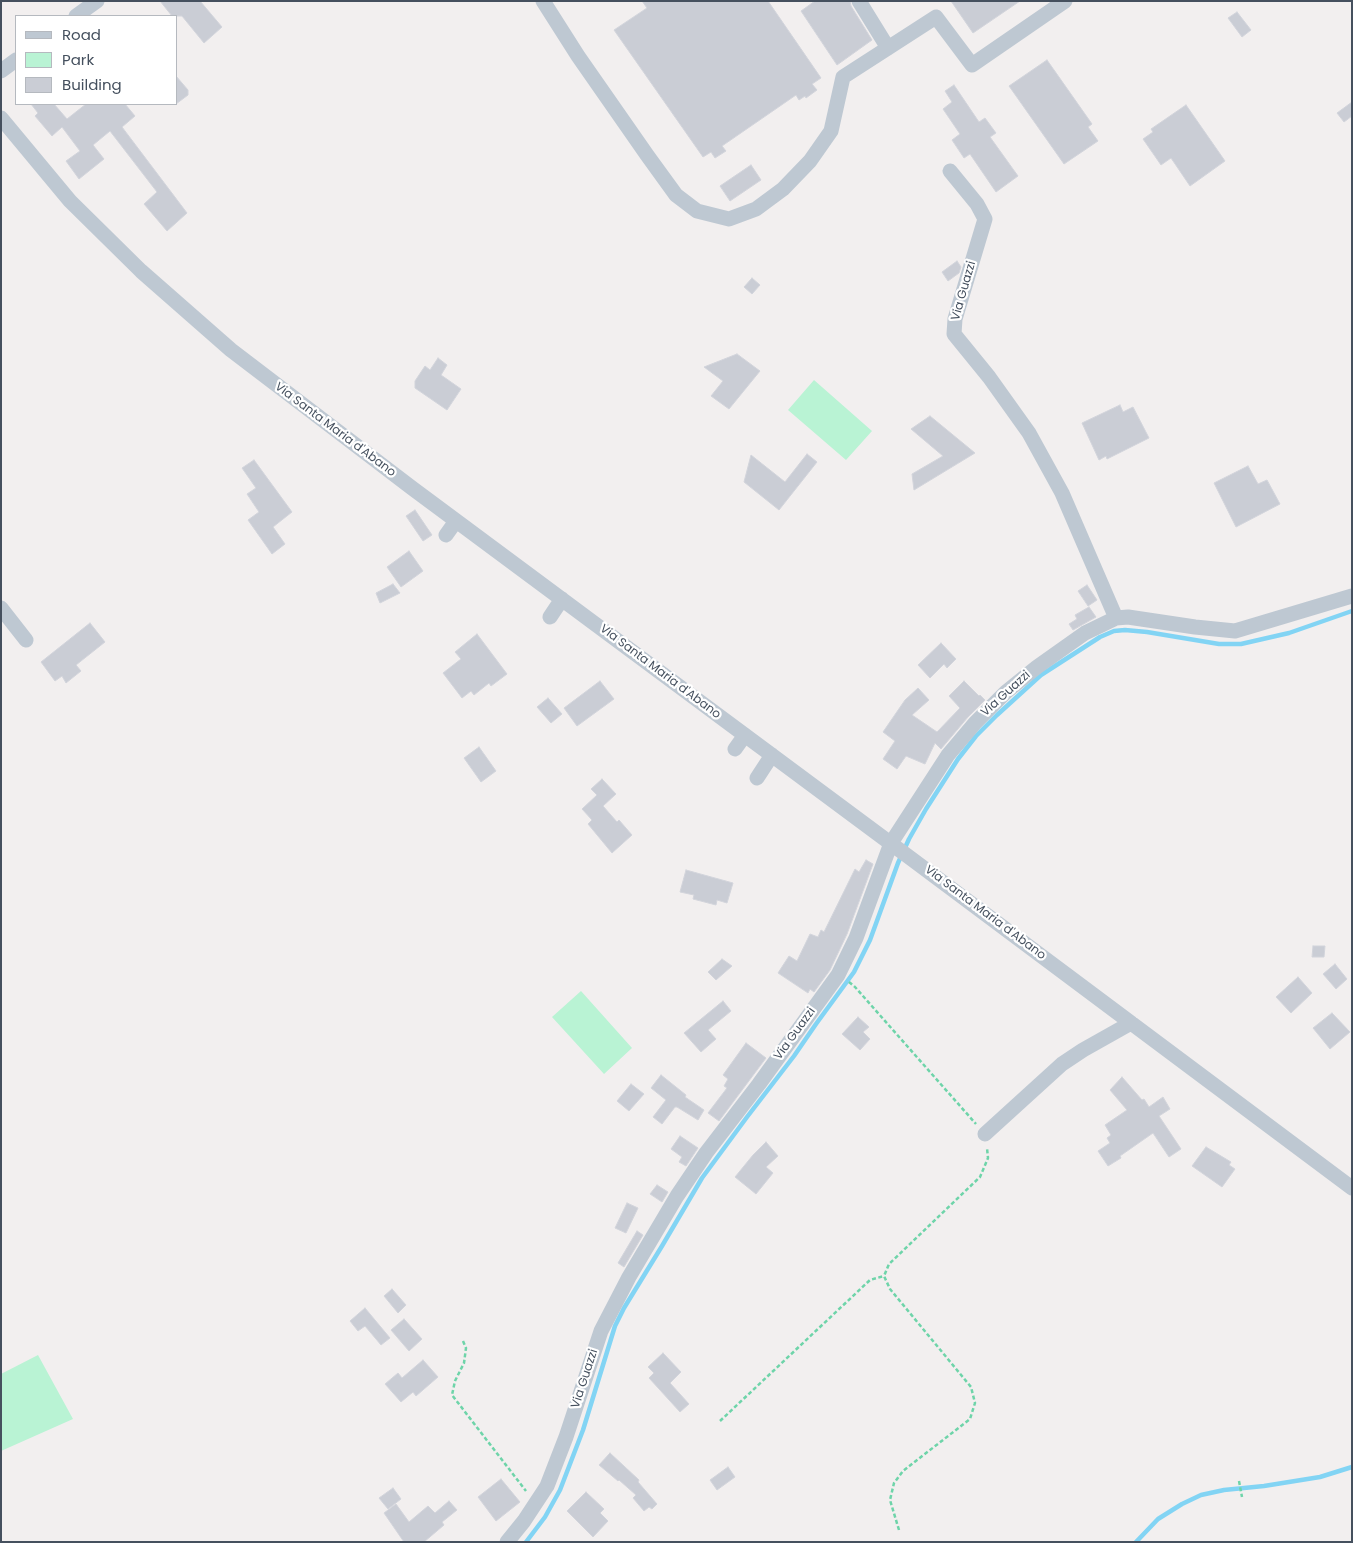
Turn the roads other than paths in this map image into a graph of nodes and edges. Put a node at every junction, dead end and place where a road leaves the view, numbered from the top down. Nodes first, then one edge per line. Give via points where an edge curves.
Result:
1 (97, 1) edge
2 (543, 1) edge
3 (859, 1) edge
4 (1065, 1) edge
5 (77, 15) edge
6 (888, 48) junction
7 (15, 61) edge
8 (1, 71) edge
9 (1, 118) edge
10 (950, 171) dead end
11 (456, 521) junction
12 (446, 535) dead end
13 (1352, 596) edge
14 (562, 600) junction
15 (1, 608) edge
16 (550, 617) dead end
17 (1116, 618) junction
18 (26, 640) dead end
19 (745, 735) junction
20 (735, 749) dead end
21 (772, 755) junction
22 (756, 778) dead end
23 (893, 845) junction
24 (1131, 1023) junction
25 (985, 1134) road end
26 (1352, 1188) edge
27 (507, 1542) edge

1 - 5 street
2 - 6 street via 676,195 697,211 729,219 756,209 783,189 810,162 830,131 842,76
3 - 6 street
4 - 6 street via 972,65 936,17
7 - 8 street
9 - 11 street, Via Santa Maria d'Abano via 70,201 170,298 231,350
10 - 17 street, Via Guazzi via 985,220 955,319 954,334 1029,433 1062,494
11 - 12 street
11 - 14 street, Via Santa Maria d'Abano
13 - 17 street, Via Guazzi via 1235,631
14 - 16 street
14 - 19 street, Via Santa Maria d'Abano
15 - 18 street
17 - 23 street, Via Guazzi via 1085,633 1037,667 975,723 948,755
19 - 20 street
19 - 21 street, Via Santa Maria d'Abano
21 - 22 street
21 - 23 street, Via Santa Maria d'Abano
23 - 24 street, Via Santa Maria d'Abano
23 - 27 street, Via Guazzi via 838,974 706,1153 677,1196 616,1302 601,1331 550,1478 536,1504
24 - 25 street via 1062,1064
24 - 26 street, Via Santa Maria d'Abano

